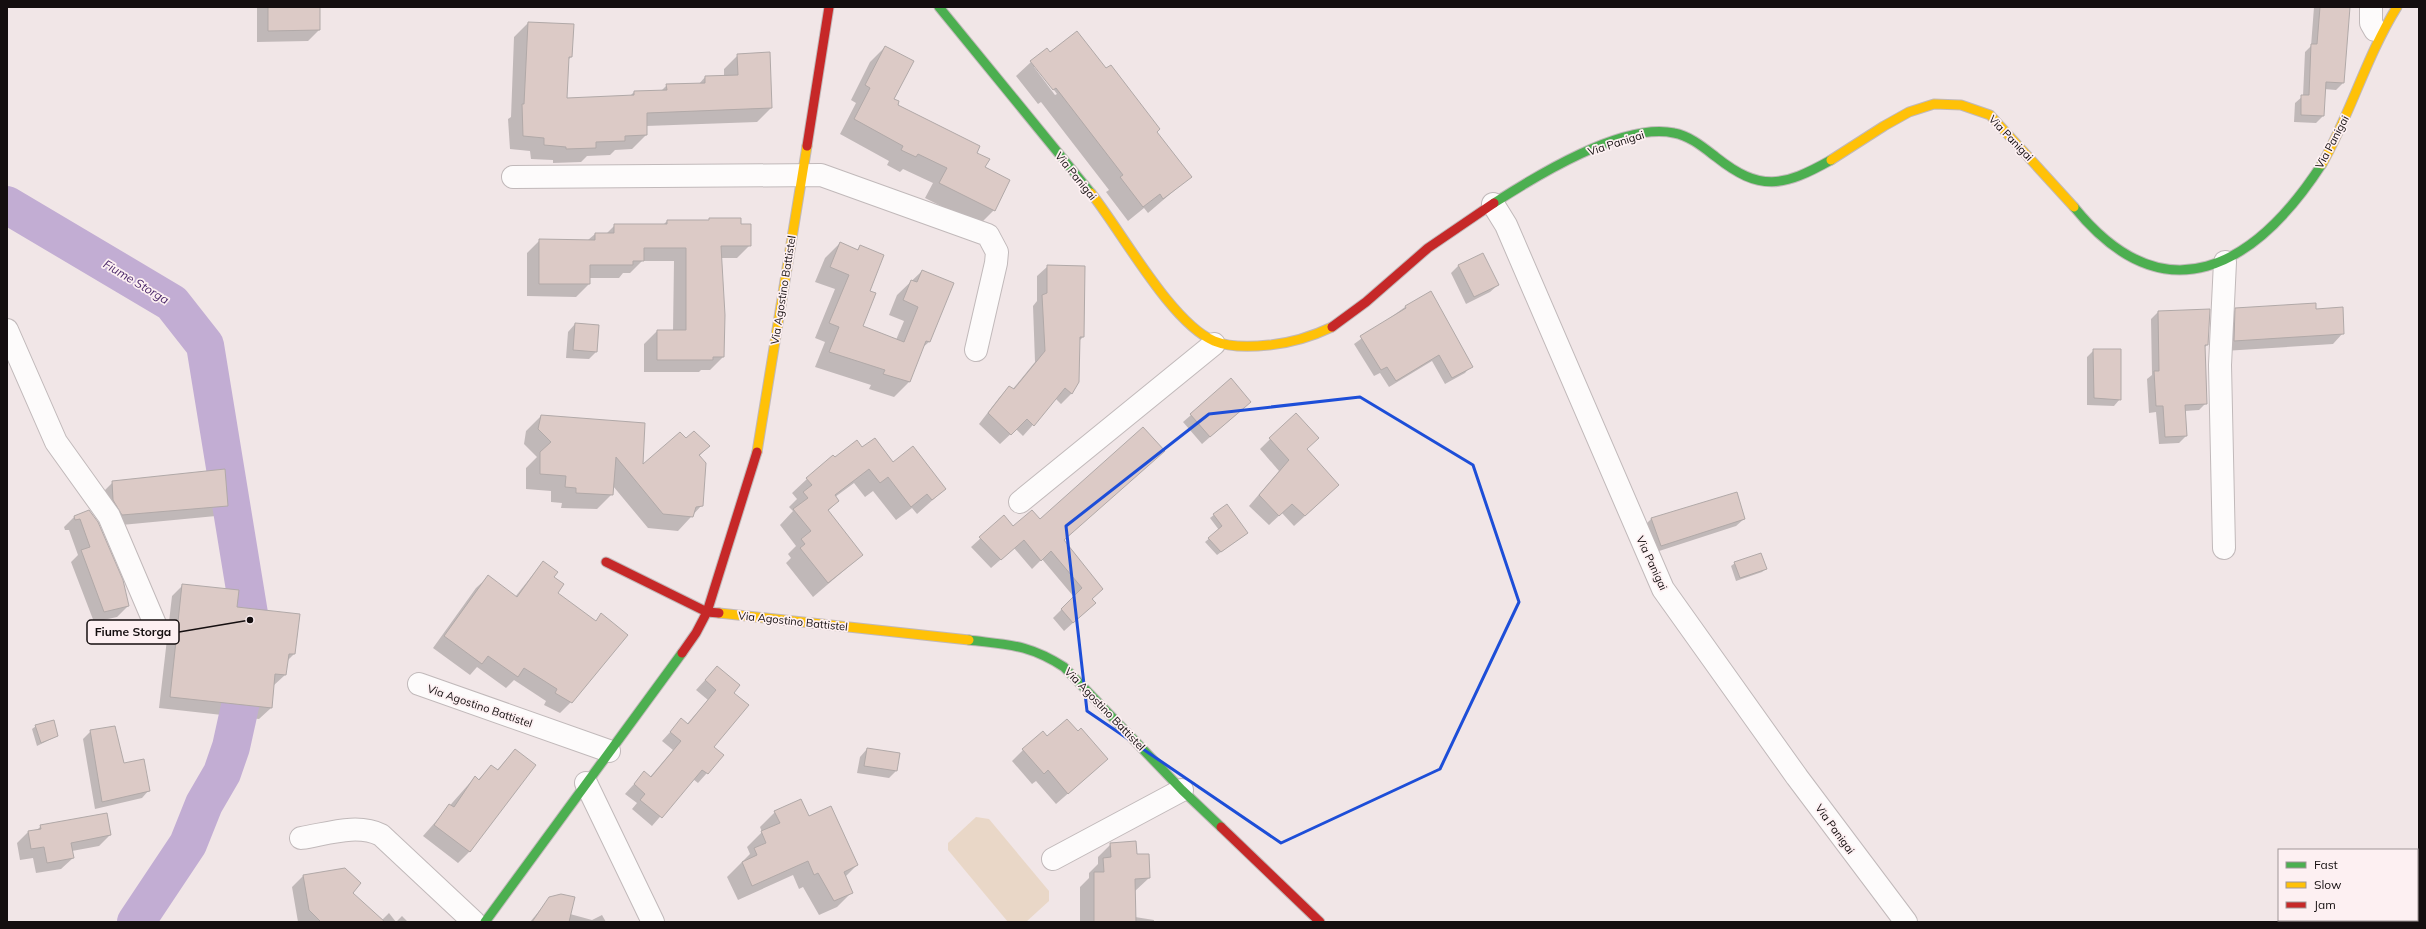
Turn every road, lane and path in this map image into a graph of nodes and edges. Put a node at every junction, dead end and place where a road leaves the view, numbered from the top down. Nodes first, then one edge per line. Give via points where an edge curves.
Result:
1 (829, 7) edge
2 (939, 7) edge
3 (2371, 7) edge
4 (2398, 7) edge
5 (2375, 30) dead end
6 (513, 177) dead end
7 (802, 177) junction
8 (1493, 204) junction
9 (2225, 262) junction
10 (7, 330) edge
11 (1214, 344) junction
12 (976, 350) dead end
13 (1020, 502) dead end
14 (2224, 548) dead end
15 (606, 562) dead end
16 (707, 612) junction
17 (155, 624) dead end
18 (419, 684) dead end
19 (609, 751) junction
20 (586, 784) junction
21 (1182, 790) junction
22 (301, 838) dead end
23 (1053, 859) dead end
24 (474, 922) edge
25 (485, 922) edge
26 (654, 922) edge
27 (1320, 922) edge
28 (1906, 922) edge

1 - 7 street, Via Agostino Battistel
2 - 11 street, Via Panigai via 1094,197 1177,312
3 - 5 street via 2370,23
4 - 9 street, Via Panigai via 2379,38 2349,110 2314,177 2270,227
6 - 7 street
7 - 12 street via 821,175 988,235 997,252 996,263
7 - 16 street, Via Agostino Battistel via 757,452
8 - 9 street, Via Panigai via 1513,190 1565,162 1626,138 1651,132 1673,133 1693,140 1747,180 1762,184 1783,182 1805,175 1876,130 1922,107 1956,103 1974,106 1990,115 2101,238 2141,265 2161,270 2185,271
8 - 11 street, Via Panigai via 1418,255 1342,322 1320,335 1272,346 1236,347
8 - 28 street, Via Panigai via 1506,225 1664,589 1797,777
9 - 14 street via 2220,365
10 - 17 street via 56,442 109,516
11 - 13 street
15 - 16 street, Via Agostino Battistel
16 - 19 street, Via Agostino Battistel via 696,633
16 - 21 street, Via Agostino Battistel via 1020,646 1042,653 1064,667
18 - 19 street, Via Agostino Battistel
19 - 20 street, Via Agostino Battistel
20 - 25 street, Via Agostino Battistel
20 - 26 street
21 - 23 street
21 - 27 street, Via Agostino Battistel
22 - 24 street via 370,829 381,835

